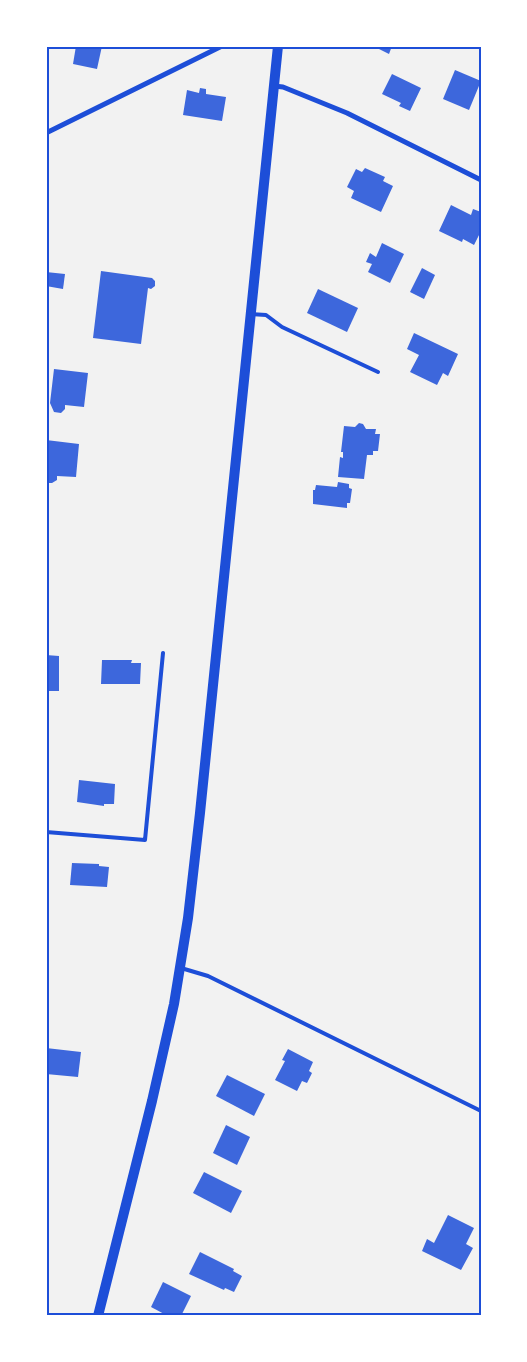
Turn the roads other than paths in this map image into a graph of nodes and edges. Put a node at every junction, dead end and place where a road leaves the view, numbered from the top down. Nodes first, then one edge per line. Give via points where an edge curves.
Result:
1 (222, 46) edge
2 (278, 46) edge
3 (274, 86) junction
4 (46, 132) edge
5 (481, 180) edge
6 (251, 314) junction
7 (378, 372) dead end
8 (163, 653) dead end
9 (46, 832) edge
10 (181, 968) junction
11 (481, 1111) edge
12 (98, 1316) edge

1 - 4 street
2 - 3 main road
3 - 5 street via 347,113
3 - 6 main road
6 - 7 lane via 266,315 282,327
6 - 10 main road
8 - 9 lane via 145,840
10 - 11 lane via 208,976
10 - 12 main road via 154,1092

